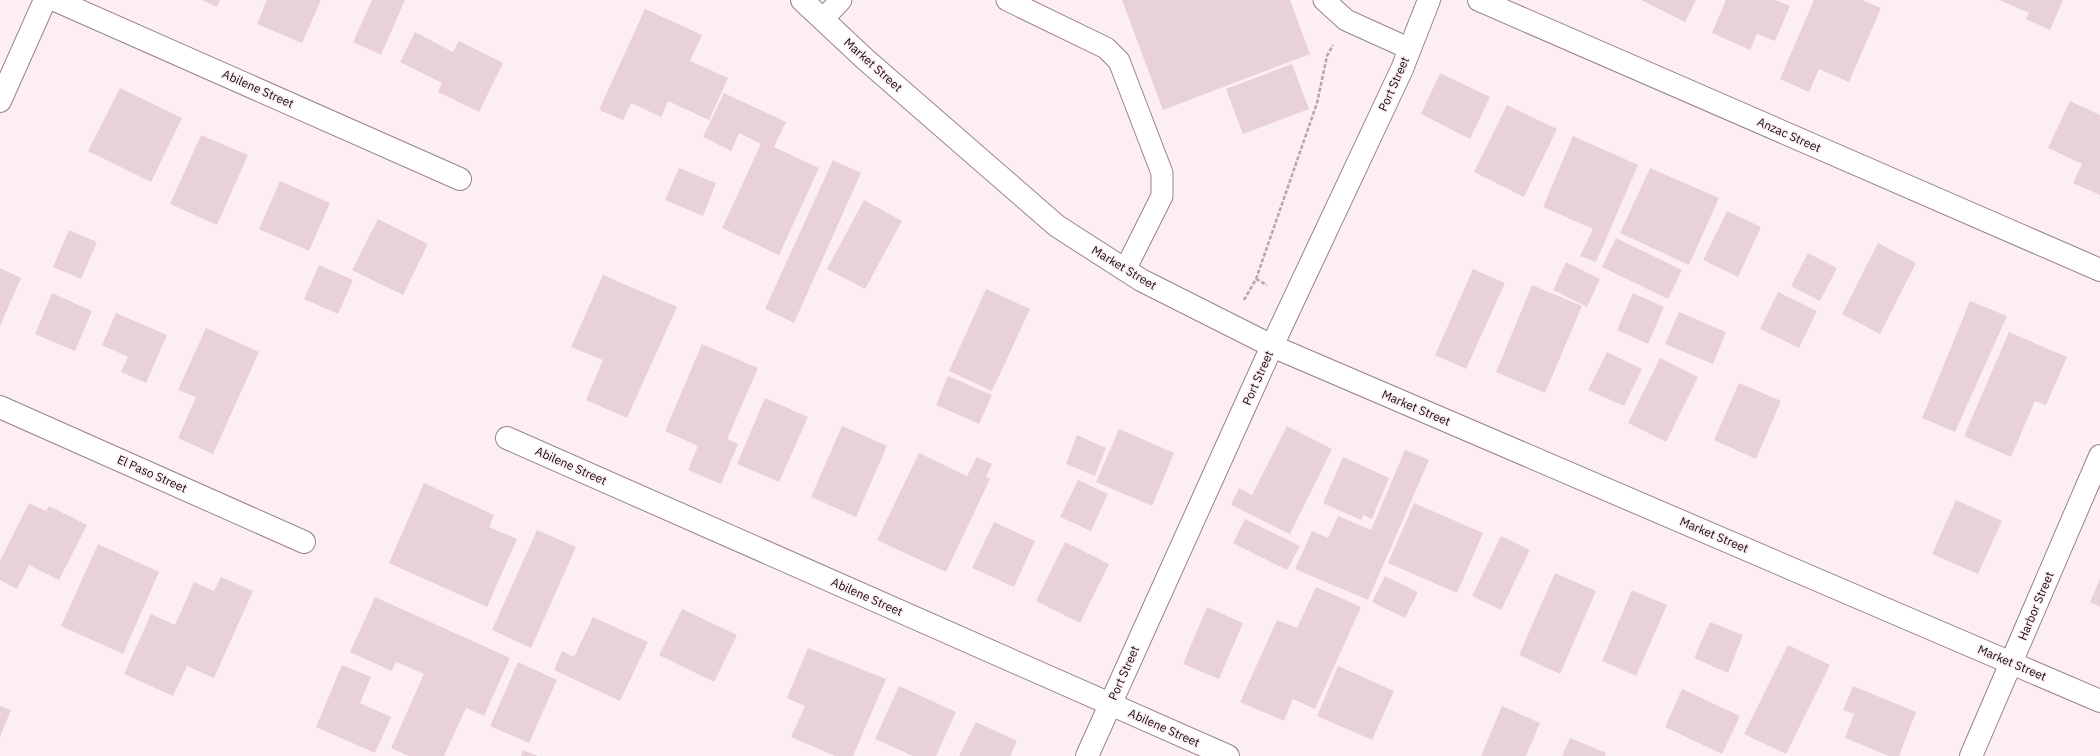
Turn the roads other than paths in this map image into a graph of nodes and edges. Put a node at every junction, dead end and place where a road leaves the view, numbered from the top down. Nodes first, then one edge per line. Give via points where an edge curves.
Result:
1 (45, 0) edge
2 (55, 0) edge
3 (802, 0) edge
4 (840, 0) edge
5 (1007, 0) edge
6 (1324, 0) edge
7 (1429, 0) edge
8 (1479, 0) edge
9 (823, 19) junction
10 (1410, 48) junction
11 (0, 101) edge
12 (460, 179) dead end
13 (1125, 270) junction
14 (2100, 270) edge
15 (1272, 346) junction
16 (0, 407) edge
17 (507, 438) dead end
18 (2100, 456) edge
19 (304, 542) dead end
20 (2012, 663) junction
21 (2100, 701) edge
22 (1110, 704) junction
23 (1087, 756) edge
24 (1228, 756) edge
25 (1971, 756) edge

1 - 11 street
2 - 12 street, Abilene Street
3 - 9 street, Market Street
4 - 9 lane
5 - 13 lane via 1106,48 1119,60 1162,173 1162,196
6 - 10 lane via 1346,20
7 - 10 street, Port Street
8 - 14 street, Anzac Street
9 - 13 street, Market Street via 1057,226
10 - 15 street, Port Street
13 - 15 street, Market Street
15 - 20 street, Market Street
15 - 22 street, Port Street
16 - 19 street, El Paso Street
17 - 22 street, Abilene Street
18 - 20 street, Harbor Street
20 - 21 street, Market Street
20 - 25 street, Harbor Street
22 - 23 street, Port Street
22 - 24 street, Abilene Street

